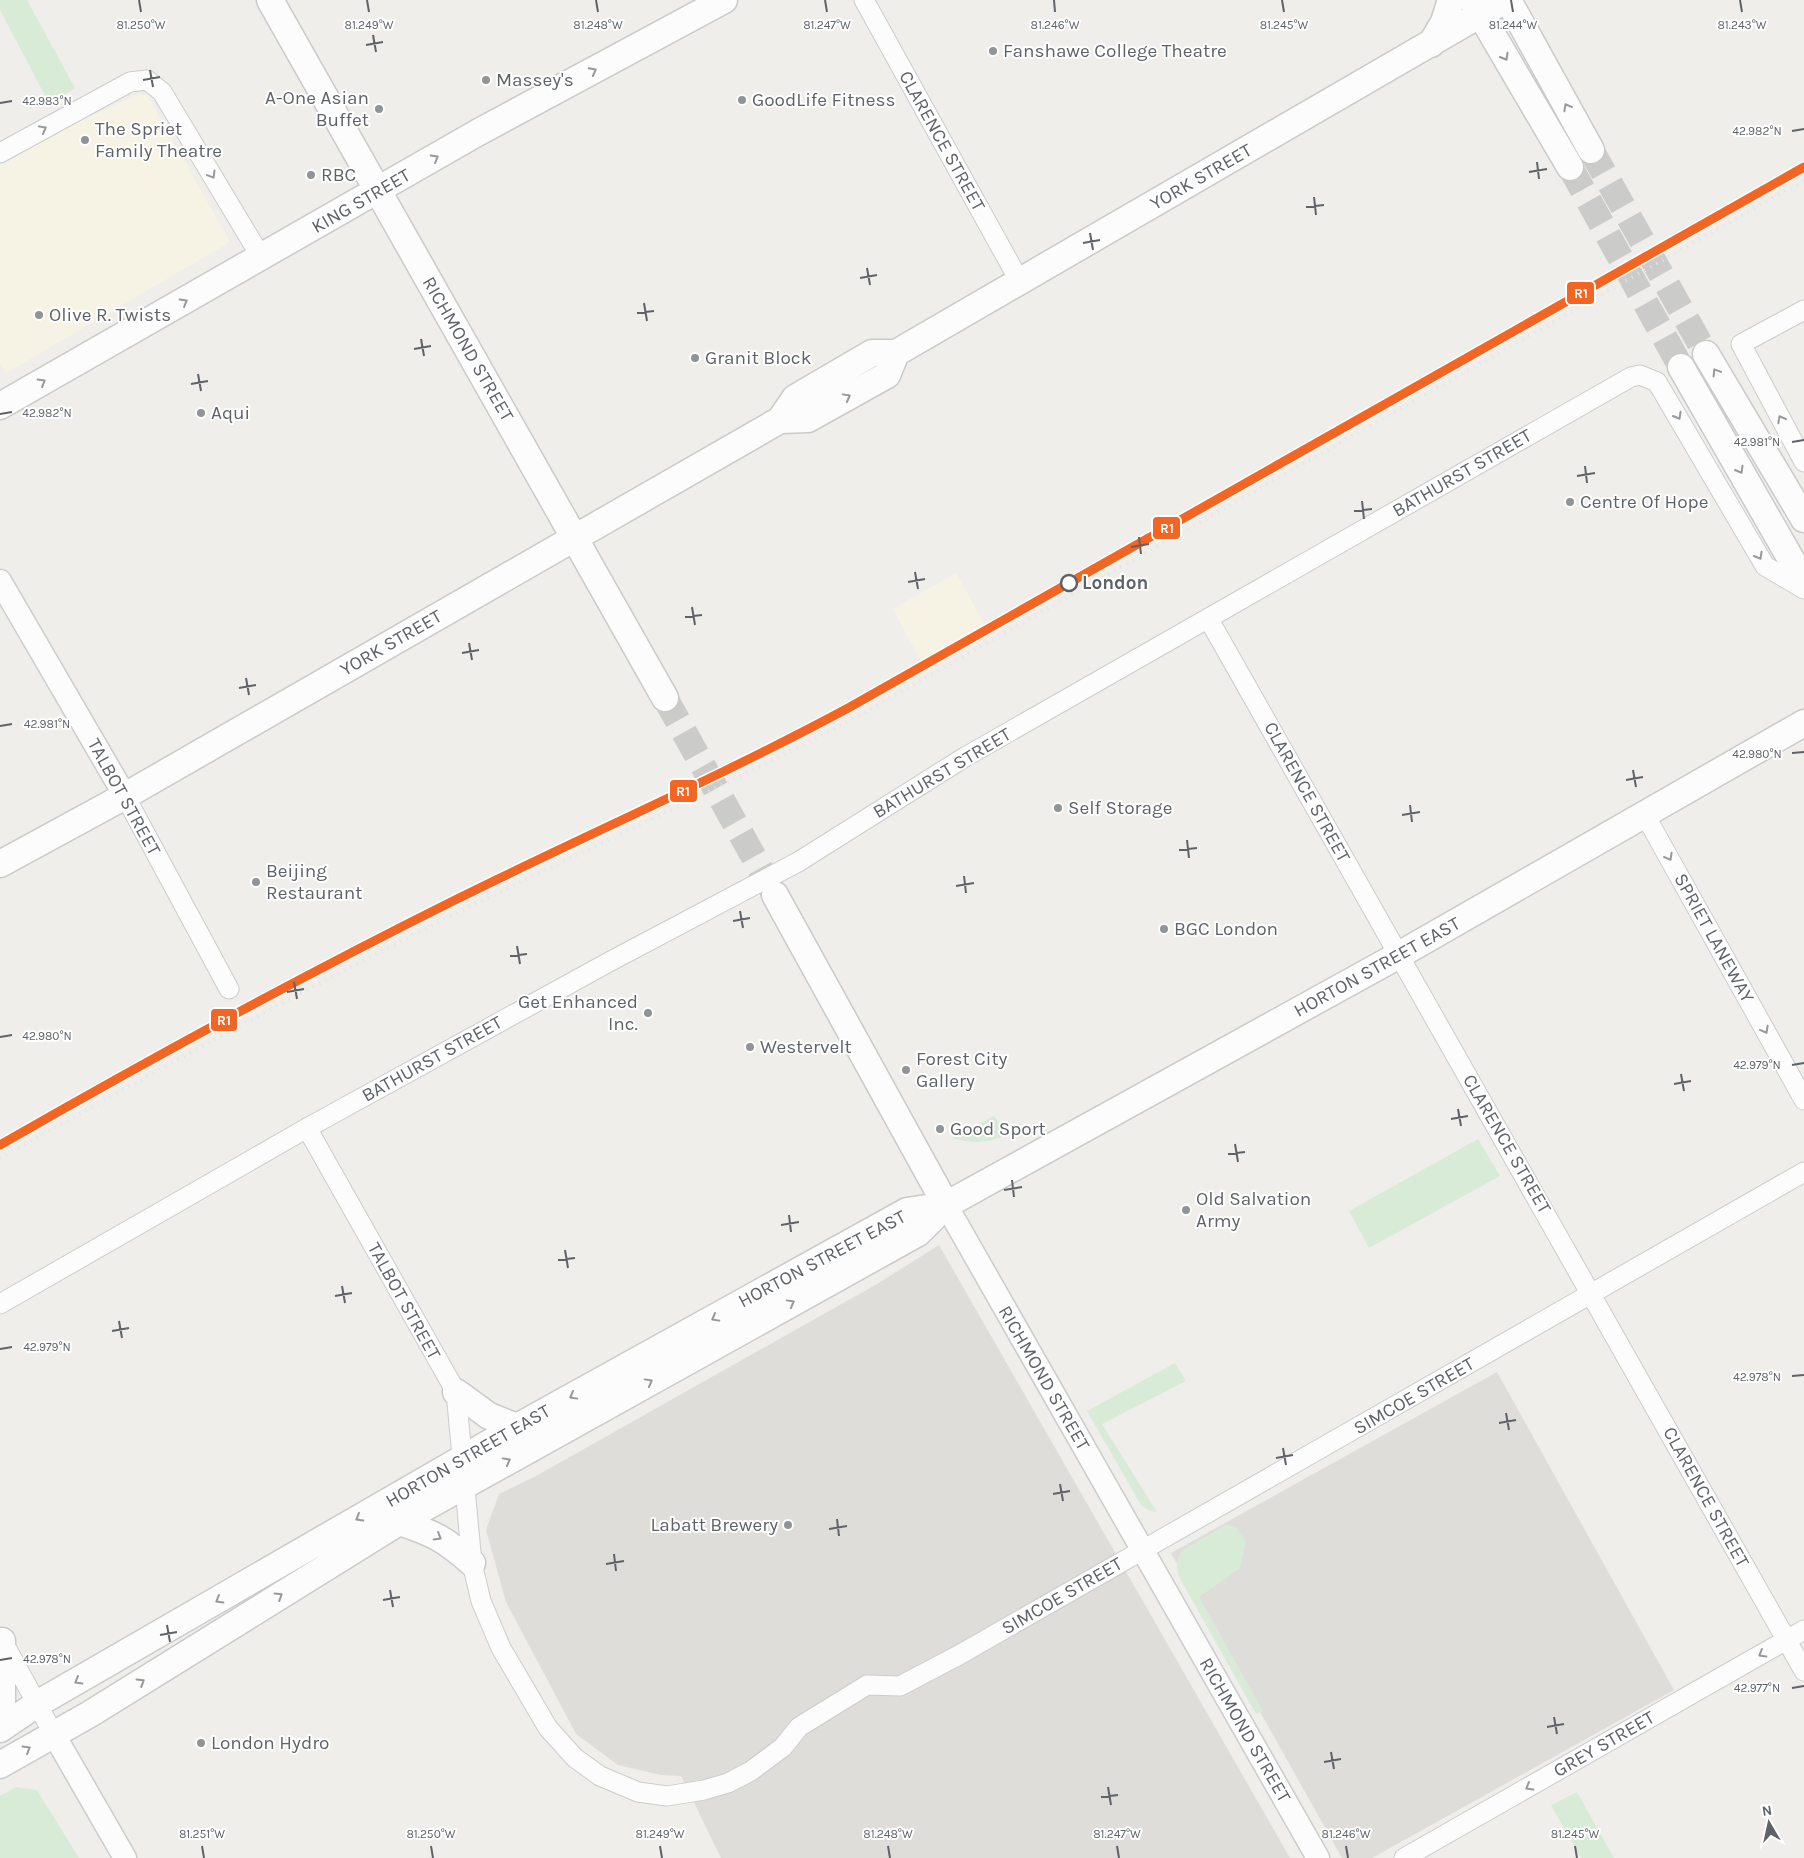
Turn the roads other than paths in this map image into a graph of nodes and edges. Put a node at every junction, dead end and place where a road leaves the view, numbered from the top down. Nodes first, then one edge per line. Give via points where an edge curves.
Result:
1 (270, 0) edge
2 (724, 0) edge
3 (864, 0) edge
4 (1451, 0) edge
5 (1506, 0) edge
6 (1476, 8) edge
7 (1430, 44) junction
8 (1590, 150) tunnel mouth
9 (0, 153) edge
10 (1570, 167) tunnel mouth
11 (378, 191) junction
12 (261, 257) junction
13 (1020, 282) junction
14 (1804, 310) edge
15 (1706, 354) tunnel mouth
16 (1681, 367) tunnel mouth
17 (0, 406) edge
18 (1804, 462) edge
19 (1804, 519) edge
20 (576, 538) junction
21 (0, 581) edge
22 (1804, 582) edge
23 (1804, 589) edge
24 (1208, 618) junction
25 (666, 698) tunnel mouth
26 (1804, 724) edge
27 (124, 796) junction
28 (1645, 815) junction
29 (0, 864) edge
30 (775, 895) tunnel mouth
31 (1399, 955) junction
32 (229, 989) dead end
33 (1804, 1100) edge
34 (307, 1128) junction
35 (1804, 1172) edge
36 (946, 1205) junction
37 (1592, 1294) junction
38 (0, 1304) edge
39 (456, 1392) junction
40 (517, 1427) junction
41 (462, 1459) junction
42 (465, 1485) junction
43 (399, 1522) junction
44 (1142, 1550) junction
45 (472, 1563) junction
46 (1804, 1630) edge
47 (1, 1639) edge
48 (1787, 1640) junction
49 (1804, 1671) edge
50 (37, 1704) junction
51 (0, 1708) edge
52 (0, 1729) edge
53 (53, 1733) junction
54 (0, 1765) edge
55 (125, 1858) edge
56 (1318, 1858) edge
57 (1404, 1858) edge

1 - 11 main road, RICHMOND STREET
11 -> 2 main road, KING STREET via 485,129
3 - 13 street, CLARENCE STREET
4 - 7 main road via 1444,22
5 - 6 main road, YORK STREET
8 -> 5 main road
6 - 7 main road, YORK STREET
6 -> 10 main road
7 - 13 main road, YORK STREET
9 -> 12 street via 130,82 147,80 162,92
11 - 12 main road, KING STREET
11 - 20 main road, RICHMOND STREET
17 -> 12 main road, KING STREET
13 - 20 main road, YORK STREET via 896,353 872,353 795,398 780,420
18 -> 14 street via 1741,344
19 -> 15 main road
16 -> 22 main road
20 - 25 main road, RICHMOND STREET
20 - 27 main road, YORK STREET
21 - 27 street, TALBOT STREET
24 -> 23 street, BATHURST STREET via 1631,377 1640,375 1649,377 1662,389 1765,566
24 - 31 street, CLARENCE STREET
24 - 34 street, BATHURST STREET via 944,769 798,862 608,962
26 - 28 main road, HORTON STREET EAST
27 - 29 main road, YORK STREET
27 - 32 street, TALBOT STREET
28 - 31 main road, HORTON STREET EAST
28 -> 33 street, SPRIET LANEWAY
30 - 36 main road, RICHMOND STREET
31 - 36 main road, HORTON STREET EAST
31 - 37 street, CLARENCE STREET
34 - 38 street, BATHURST STREET
34 - 39 street, TALBOT STREET
35 - 37 street, SIMCOE STREET
36 -> 40 main road, HORTON STREET EAST via 907,1211
42 -> 36 main road, HORTON STREET EAST via 918,1233
36 - 44 street, RICHMOND STREET
37 - 44 street, SIMCOE STREET
37 - 48 street, CLARENCE STREET
39 - 40 main road via 489,1416
39 - 41 street, TALBOT STREET
40 - 41 main road, HORTON STREET EAST
41 - 42 street, TALBOT STREET
41 -> 50 main road, HORTON STREET EAST
42 - 43 main road, HORTON STREET EAST
42 - 45 street, SIMCOE STREET
43 -> 45 main road via 432,1532
53 -> 43 main road, HORTON STREET EAST via 90,1714
44 - 45 street, SIMCOE STREET via 900,1686 867,1685 799,1728 783,1747 751,1771 728,1783 683,1795 652,1795 624,1788 575,1758 556,1739 501,1648 481,1600
44 - 56 street, RICHMOND STREET
46 - 48 street, GREY STREET
47 - 50 street
47 - 51 main road
48 - 49 street, CLARENCE STREET
48 -> 57 street, GREY STREET
50 - 52 main road, HORTON STREET EAST
50 - 53 street
54 -> 53 main road, HORTON STREET EAST
53 - 55 street

